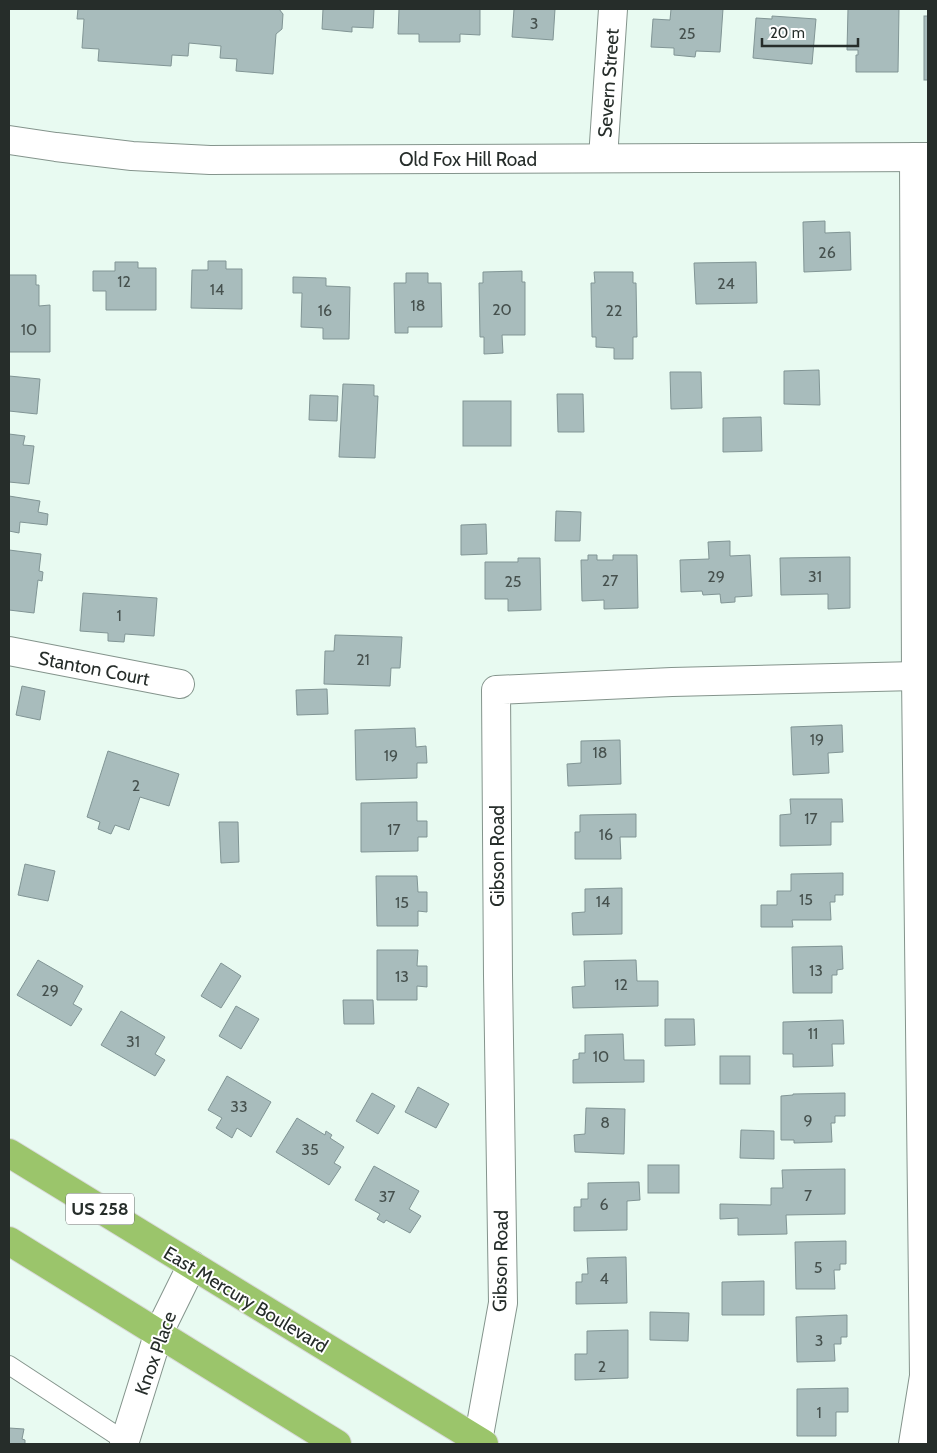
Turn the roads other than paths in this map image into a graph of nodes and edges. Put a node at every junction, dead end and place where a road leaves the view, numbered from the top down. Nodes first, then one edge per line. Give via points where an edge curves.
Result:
1 (613, 9) edge
2 (9, 140) edge
3 (921, 157) edge
4 (603, 158) junction
5 (9, 651) edge
6 (916, 676) junction
7 (180, 684) dead end
8 (9, 1153) edge
9 (9, 1241) edge
10 (192, 1265) junction
11 (159, 1332) junction
12 (9, 1365) edge
13 (481, 1442) edge
14 (125, 1443) edge
15 (337, 1444) edge
16 (913, 1444) edge

1 - 4 street, Severn Street
2 - 4 street, Old Fox Hill Road via 132,156 210,160
3 - 4 street, Old Fox Hill Road
3 - 6 street
5 - 7 street, Stanton Court
6 - 13 street, Gibson Road via 496,690 503,1303
6 - 16 street via 924,1376
8 - 10 main road, East Mercury Boulevard / US 258
9 - 11 main road
10 - 11 street, Knox Place
10 - 13 main road, East Mercury Boulevard / US 258
11 - 14 street, Knox Place
11 - 15 main road
12 - 14 lane

